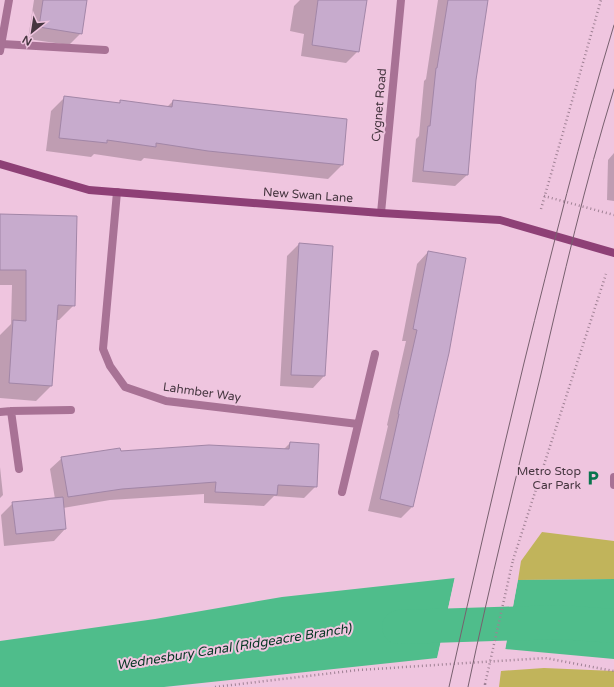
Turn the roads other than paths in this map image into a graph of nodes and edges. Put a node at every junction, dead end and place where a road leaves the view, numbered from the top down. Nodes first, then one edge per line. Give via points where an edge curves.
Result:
1 (10, 0) edge
2 (401, 0) edge
3 (1, 48) edge
4 (104, 50) dead end
5 (0, 164) edge
6 (117, 192) junction
7 (381, 213) junction
8 (613, 253) edge
9 (375, 354) dead end
10 (71, 410) dead end
11 (11, 411) junction
12 (0, 412) edge
13 (358, 424) junction
14 (19, 469) dead end
15 (614, 477) edge
16 (614, 485) edge
17 (342, 492) dead end

1 - 3 street
2 - 7 street, Cygnet Road
3 - 4 street
5 - 6 main road, New Swan Lane via 89,190
6 - 7 main road, New Swan Lane
6 - 13 street, Lahmber Way via 103,349 110,366 125,386 166,401
7 - 8 main road, New Swan Lane via 500,220
9 - 13 street
10 - 11 street
11 - 12 street
11 - 14 street
13 - 17 street
15 - 16 street

